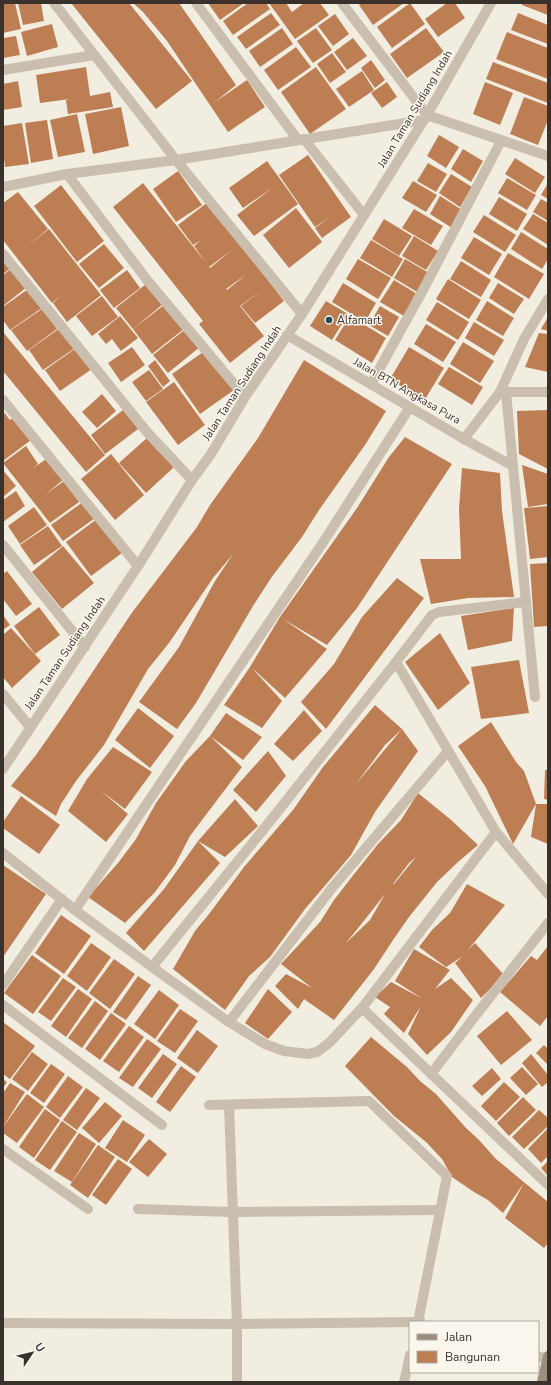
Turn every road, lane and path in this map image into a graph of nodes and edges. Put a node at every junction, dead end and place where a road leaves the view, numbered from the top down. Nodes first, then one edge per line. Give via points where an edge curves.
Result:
1 (54, 3) edge
2 (196, 3) edge
3 (342, 3) edge
4 (487, 5) edge
5 (94, 55) junction
6 (3, 70) edge
7 (426, 118) junction
8 (301, 139) junction
9 (501, 141) junction
10 (548, 156) edge
11 (176, 160) junction
12 (67, 174) junction
13 (3, 187) edge
14 (364, 215) junction
15 (3, 254) edge
16 (548, 299) edge
17 (302, 314) junction
18 (287, 335) junction
19 (371, 384) junction
20 (503, 392) junction
21 (548, 392) edge
22 (245, 397) junction
23 (3, 400) edge
24 (410, 406) junction
25 (464, 438) junction
26 (513, 466) junction
27 (192, 480) junction
28 (3, 545) edge
29 (138, 566) junction
30 (526, 602) junction
31 (85, 647) junction
32 (396, 662) junction
33 (3, 694) edge
34 (535, 697) dead end
35 (30, 727) junction
36 (448, 751) junction
37 (3, 769) edge
38 (496, 832) junction
39 (3, 853) edge
40 (548, 894) edge
41 (62, 899) junction
42 (74, 910) junction
43 (548, 923) edge
44 (152, 968) junction
45 (3, 985) edge
46 (3, 1005) edge
47 (362, 1008) junction
48 (229, 1022) junction
49 (431, 1074) junction
50 (209, 1105) dead end
51 (229, 1105) junction
52 (162, 1125) dead end
53 (3, 1149) edge
54 (548, 1185) edge
55 (88, 1209) dead end
56 (138, 1209) dead end
57 (440, 1210) junction
58 (232, 1212) junction
59 (419, 1321) edge
60 (409, 1322) edge
61 (3, 1323) edge
62 (237, 1324) junction
63 (544, 1357) edge
64 (409, 1360) edge
65 (237, 1382) edge
66 (404, 1382) edge
67 (542, 1382) edge

1 - 5 street
2 - 8 street
3 - 7 street
4 - 7 street, Jalan Taman Sudiang Indah
5 - 6 street
5 - 11 street
7 - 8 street
7 - 9 street
7 - 14 street, Jalan Taman Sudiang Indah
8 - 11 street
8 - 14 street
9 - 10 street
9 - 19 street
11 - 12 street
11 - 17 street
12 - 13 street
12 - 22 street via 147,280
14 - 17 street, Jalan Taman Sudiang Indah
15 - 27 street via 147,432
16 - 20 street, Jalan BTN Angkasa Pura via 524,340
17 - 18 street, Jalan Taman Sudiang Indah
18 - 19 street, Jalan BTN Angkasa Pura
18 - 22 street, Jalan Taman Sudiang Indah
19 - 24 street, Jalan BTN Angkasa Pura
20 - 21 street
20 - 25 street, Jalan BTN Angkasa Pura
20 - 26 street
22 - 27 street, Jalan Taman Sudiang Indah via 211,454
23 - 29 street
24 - 25 street, Jalan BTN Angkasa Pura
24 - 42 street via 324,541
25 - 26 street
26 - 30 street
27 - 29 street, Jalan Taman Sudiang Indah
28 - 31 street
29 - 31 street, Jalan Taman Sudiang Indah
30 - 32 street via 439,612 432,615
30 - 34 street
31 - 35 street, Jalan Taman Sudiang Indah
32 - 36 street
32 - 44 street
33 - 35 street
35 - 37 street, Jalan Taman Sudiang Indah
36 - 38 street
36 - 48 street via 332,888
38 - 40 street
38 - 47 street
39 - 41 street
41 - 42 street
41 - 45 street
42 - 44 street
43 - 49 street
44 - 48 street
46 - 52 street
47 - 48 street via 329,1043 317,1052 308,1054 284,1051 265,1044
47 - 49 street
49 - 54 street
50 - 51 street
51 - 57 street via 369,1101 447,1176
51 - 58 street
53 - 55 street
56 - 58 street
57 - 58 street
57 - 59 street
58 - 62 street
60 - 62 street
61 - 62 street
62 - 65 street
63 - 67 main road
64 - 66 street

